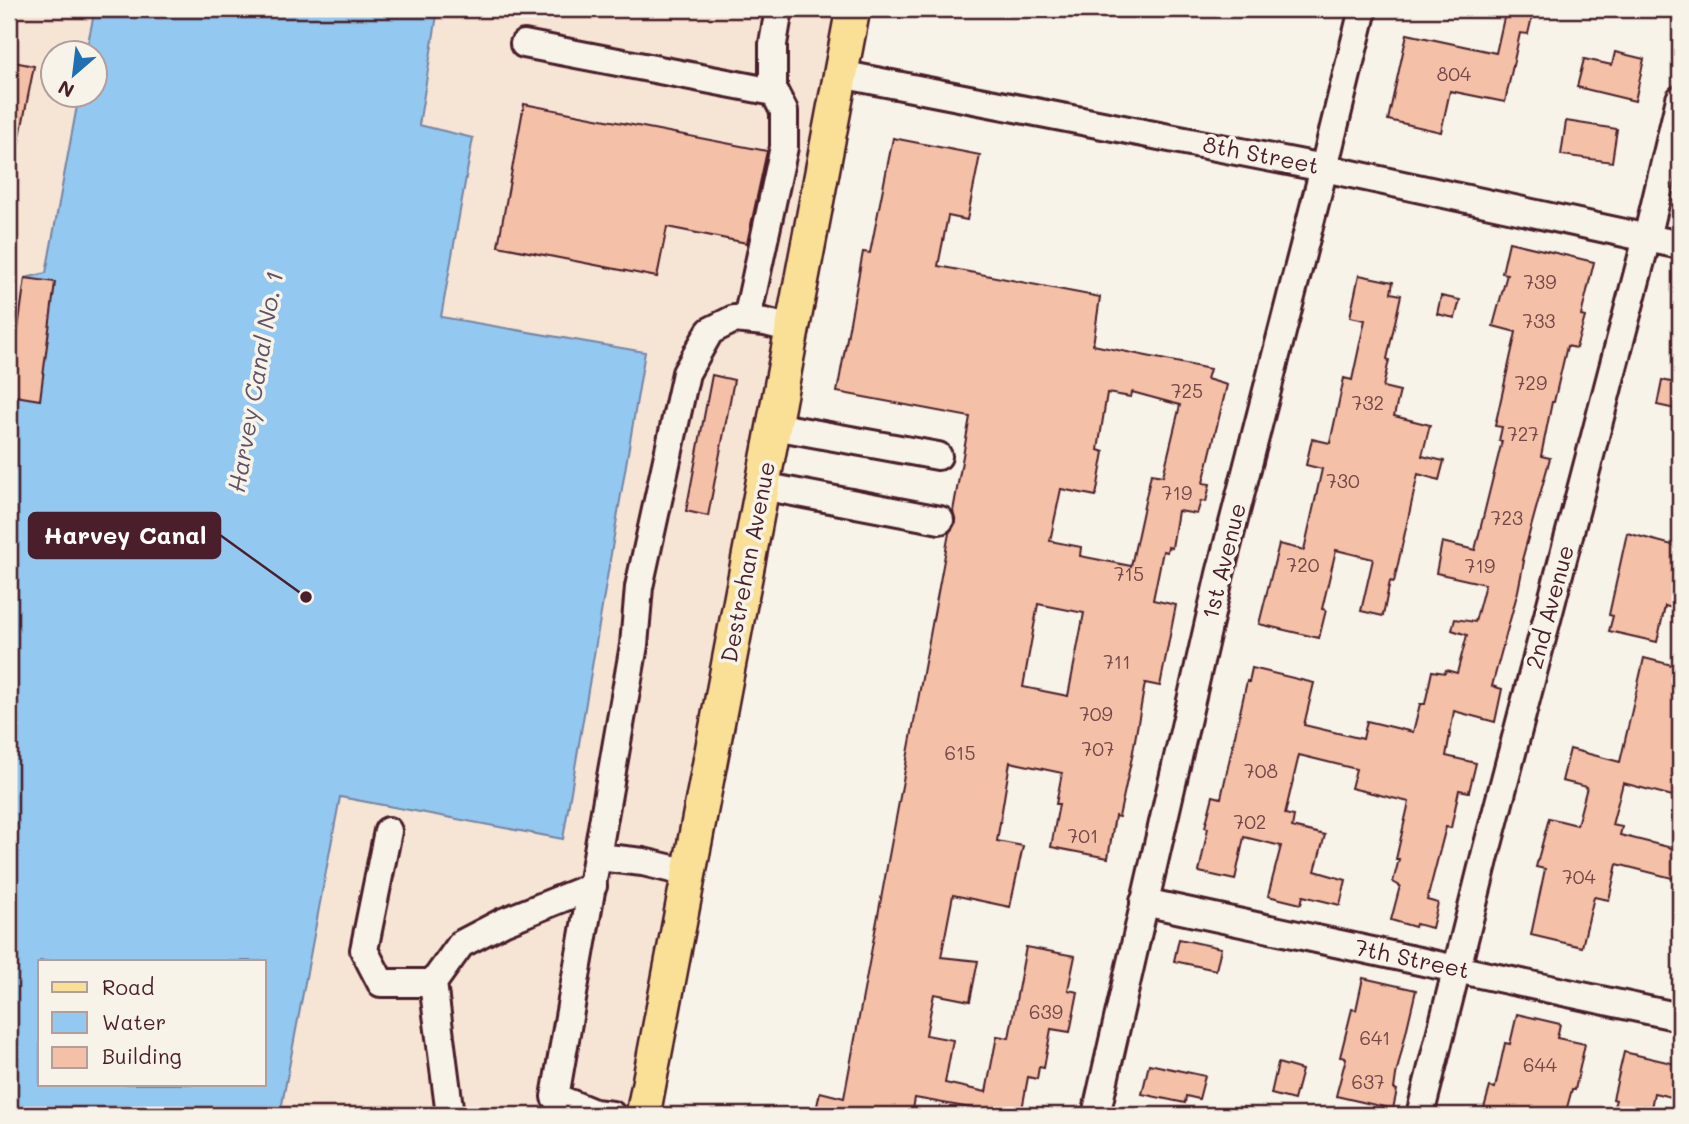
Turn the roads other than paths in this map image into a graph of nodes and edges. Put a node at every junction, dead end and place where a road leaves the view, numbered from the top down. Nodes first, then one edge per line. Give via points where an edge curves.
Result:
1 (779, 9) edge
2 (853, 9) edge
3 (1363, 9) edge
4 (524, 44) dead end
5 (840, 74) junction
6 (774, 92) junction
7 (1680, 99) edge
8 (1324, 168) junction
9 (1647, 238) junction
10 (1680, 245) edge
11 (747, 319) junction
12 (792, 329) junction
13 (774, 426) junction
14 (938, 456) dead end
15 (762, 486) junction
16 (940, 520) dead end
17 (388, 831) dead end
18 (598, 857) junction
19 (689, 873) junction
20 (593, 886) junction
21 (1144, 902) junction
22 (1457, 968) junction
23 (433, 983) junction
24 (1680, 1017) edge
25 (552, 1106) edge
26 (450, 1115) edge
27 (612, 1115) edge
28 (643, 1115) edge
29 (1096, 1115) edge
30 (1420, 1115) edge

1 - 6 street via 773,44
2 - 5 main road, Destrehan Avenue
3 - 8 street, 1st Avenue
4 - 6 street
5 - 8 street, 8th Street
5 - 12 main road, Destrehan Avenue
6 - 11 street via 785,111 784,147
7 - 9 street, 2nd Avenue
8 - 9 street, 8th Street
8 - 21 street, 1st Avenue via 1220,574
9 - 10 street, 8th Street
9 - 22 street, 2nd Avenue
11 - 12 street
11 - 18 street via 734,319 710,331 687,373 639,587 634,645
12 - 13 main road, Destrehan Avenue
13 - 14 street
13 - 15 main road, Destrehan Avenue
15 - 16 street
15 - 19 main road, Destrehan Avenue
17 - 23 street via 364,950 381,983
18 - 19 street
18 - 20 street
19 - 28 main road, Destrehan Avenue
20 - 23 street via 461,944
20 - 25 street
21 - 22 street, 7th Street
21 - 29 street, 1st Avenue
22 - 24 street, 7th Street
22 - 30 street, 2nd Avenue
23 - 26 street
25 - 27 street

